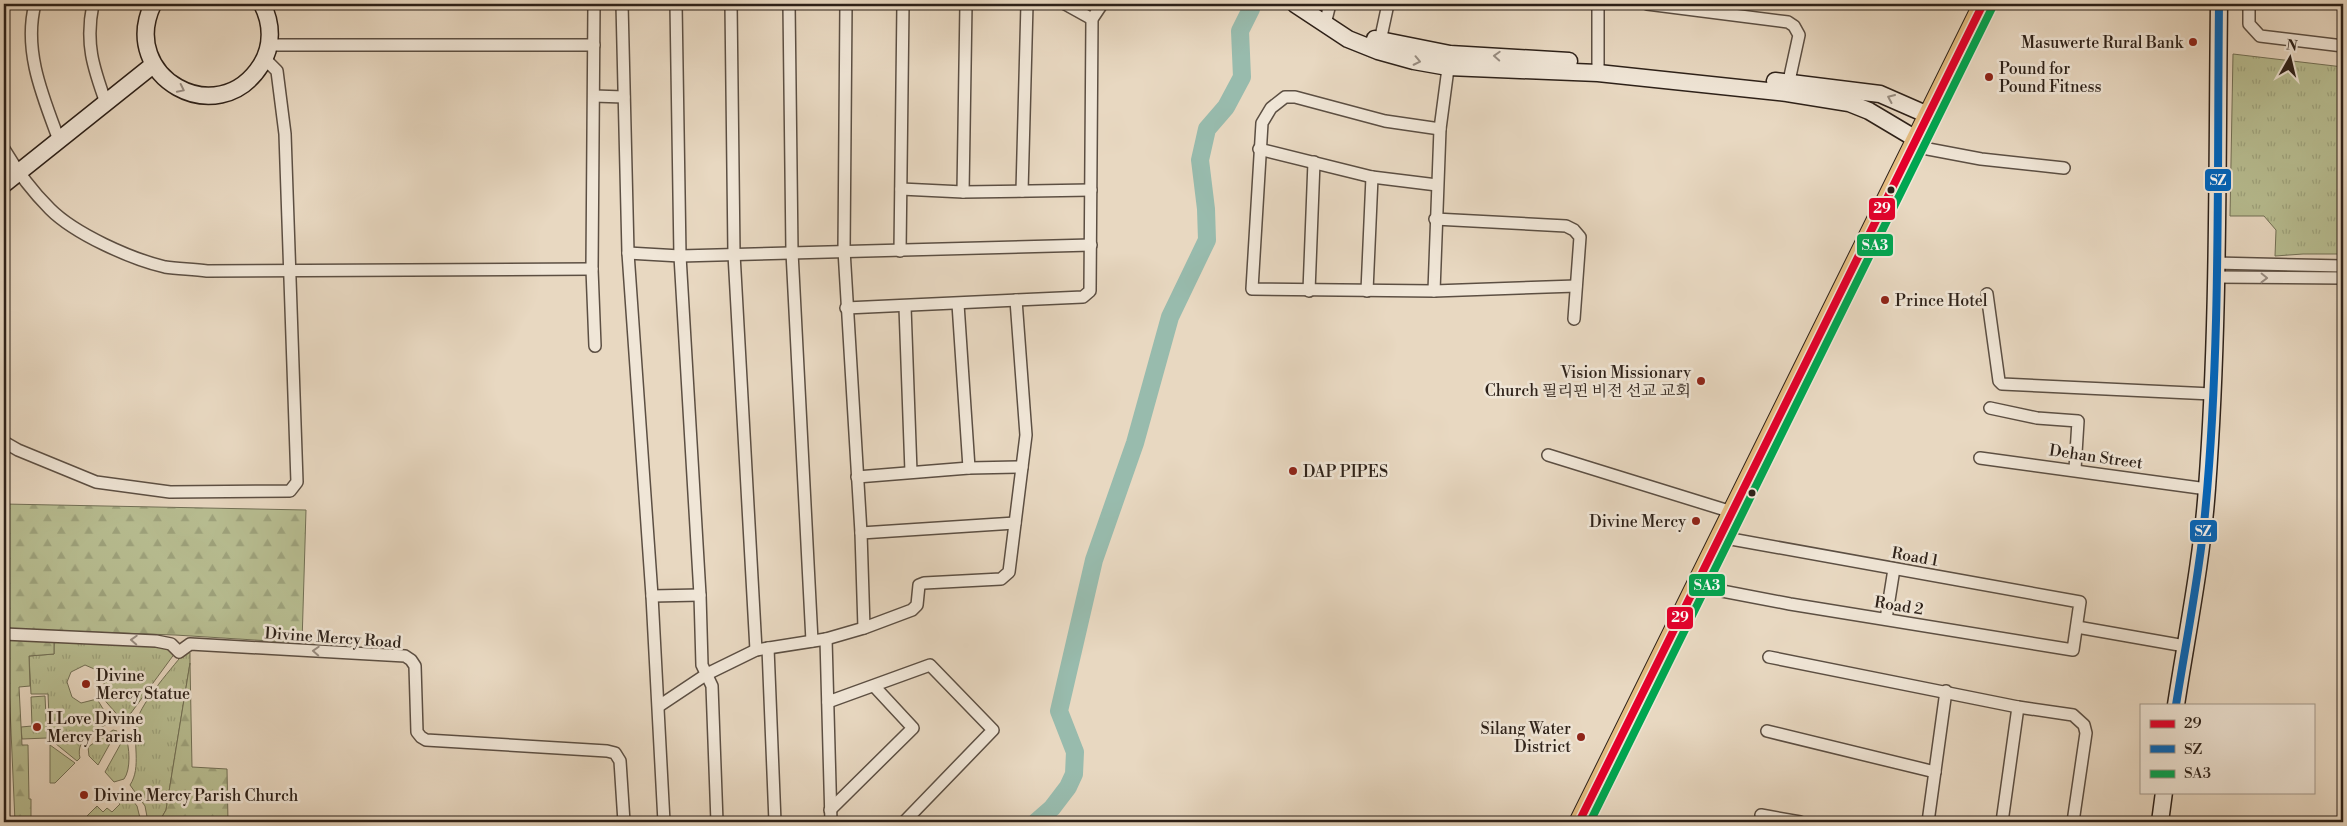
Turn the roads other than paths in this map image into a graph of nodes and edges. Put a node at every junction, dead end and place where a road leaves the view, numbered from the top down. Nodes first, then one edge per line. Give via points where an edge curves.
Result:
1 (35, 4) edge
2 (93, 4) edge
3 (153, 4) edge
4 (262, 4) edge
5 (594, 4) edge
6 (622, 4) edge
7 (676, 4) edge
8 (731, 4) edge
9 (789, 4) edge
10 (846, 4) edge
11 (903, 4) edge
12 (966, 4) edge
13 (1026, 4) edge
14 (1065, 4) edge
15 (1102, 4) edge
16 (1295, 4) edge
17 (1310, 4) edge
18 (1388, 4) edge
19 (1598, 4) edge
20 (1647, 4) edge
21 (1983, 4) edge
22 (2219, 4) edge
23 (2249, 4) edge
24 (1327, 14) edge
25 (1092, 19) junction
26 (594, 45) junction
27 (1379, 46) junction
28 (2343, 46) edge
29 (267, 52) junction
30 (1449, 60) junction
31 (154, 65) junction
32 (1598, 67) junction
33 (1788, 88) junction
34 (594, 96) junction
35 (624, 97) junction
36 (106, 103) junction
37 (1928, 115) junction
38 (1440, 129) junction
39 (1916, 139) junction
40 (59, 140) junction
41 (4, 149) edge
42 (1259, 149) junction
43 (1314, 162) junction
44 (2064, 168) dead end
45 (18, 173) junction
46 (1372, 177) junction
47 (4, 184) edge
48 (1437, 184) junction
49 (901, 188) junction
50 (1091, 190) junction
51 (1022, 191) junction
52 (963, 192) junction
53 (1435, 219) junction
54 (1091, 245) junction
55 (844, 250) junction
56 (900, 250) junction
57 (792, 252) junction
58 (628, 253) junction
59 (734, 254) junction
60 (680, 256) junction
61 (2343, 266) edge
62 (289, 269) junction
63 (592, 269) junction
64 (2215, 270) junction
65 (2343, 278) edge
66 (1576, 286) junction
67 (1309, 291) junction
68 (1367, 291) junction
69 (1434, 291) junction
70 (1987, 294) dead end
71 (1016, 300) junction
72 (958, 304) junction
73 (905, 307) junction
74 (846, 308) junction
75 (1574, 319) dead end
76 (595, 346) dead end
77 (2212, 394) junction
78 (1990, 408) dead end
79 (4, 442) edge
80 (1548, 455) dead end
81 (1980, 458) dead end
82 (1022, 467) junction
83 (969, 468) junction
84 (2075, 469) junction
85 (911, 472) junction
86 (857, 476) junction
87 (2207, 489) junction
88 (1732, 512) junction
89 (1015, 523) junction
90 (861, 533) junction
91 (1720, 537) junction
92 (1894, 569) junction
93 (1696, 586) junction
94 (700, 594) junction
95 (652, 596) junction
96 (1886, 619) junction
97 (2077, 627) junction
98 (864, 628) junction
99 (4, 634) edge
100 (826, 638) junction
101 (812, 641) junction
102 (2185, 646) junction
103 (762, 649) junction
104 (1769, 656) dead end
105 (707, 674) junction
106 (874, 686) junction
107 (1946, 691) junction
108 (828, 702) junction
109 (2176, 704) edge
110 (659, 706) junction
111 (2018, 707) junction
112 (1767, 731) dead end
113 (1935, 772) junction
114 (2164, 794) edge
115 (830, 810) junction
116 (1761, 815) dead end
117 (624, 822) edge
118 (664, 822) edge
119 (717, 822) edge
120 (775, 822) edge
121 (831, 822) edge
122 (904, 822) edge
123 (1579, 822) edge
124 (1800, 822) edge
125 (1928, 822) edge
126 (2002, 822) edge
127 (2073, 822) edge
128 (2160, 822) edge

1 - 40 street via 34,61
2 - 36 street via 91,59
3 - 31 street via 145,32 147,49
4 - 29 street via 270,29
5 - 26 street
6 - 35 street
7 - 60 street
8 - 59 street
9 - 57 street
10 - 55 street
11 - 49 street
12 - 52 street
13 - 51 street
14 - 25 street
15 - 25 street
16 - 24 street
17 - 24 street
18 - 27 street
19 - 32 street
20 - 33 street via 1788,22 1799,35
21 - 37 main road
22 - 64 street
23 - 28 street via 2249,24 2260,36
24 - 27 street
25 - 50 street
26 - 29 street
26 - 34 street
27 - 30 street
31 -> 29 street via 166,80 182,91 201,96 221,95 239,88 254,76
29 - 62 street via 277,71 284,125
30 - 32 street
30 - 38 street
31 - 36 street
32 - 33 street
37 -> 33 street via 1880,94
33 - 39 street via 1849,103
34 - 35 street
34 - 63 street
35 - 58 street
36 - 40 street
37 - 39 main road
38 - 42 street via 1385,121 1295,96 1285,97 1271,108 1262,123
38 - 48 street
39 - 44 street via 1928,149
39 - 88 main road
40 - 45 street
41 - 45 street
42 - 43 street
42 - 67 street via 1252,289
43 - 46 street
43 - 67 street
45 - 47 street
45 - 62 street via 51,210 85,234 130,257 166,267
46 - 48 street
46 - 68 street
48 - 53 street
49 - 52 street
49 - 56 street
50 - 51 street
50 - 54 street
51 - 52 street
53 - 66 street via 1566,226 1580,237
53 - 69 street
54 - 56 street
54 - 71 street via 1090,292 1083,297
55 - 56 street
55 - 57 street
55 - 74 street
57 - 59 street
57 - 101 street
58 - 60 street
58 - 95 street
59 - 60 street
59 - 103 street
60 - 94 street
61 - 64 street
62 - 63 street
62 - 79 street via 297,482 290,491 170,492 96,482
63 - 76 street
64 -> 65 street
64 - 77 street
66 - 69 street
66 - 75 street
67 - 68 street
68 - 69 street
70 - 77 street via 2002,384
71 - 72 street
71 - 82 street via 1026,435
72 - 73 street
72 - 83 street
73 - 74 street
73 - 85 street
74 - 86 street
77 - 87 street
78 - 84 street via 2037,418 2078,421
80 - 88 street
81 - 84 street, Dehan Street
82 - 83 street
82 - 89 street
83 - 85 street
84 - 87 street, Dehan Street
85 - 86 street
86 - 90 street
87 - 102 street
88 - 91 main road
89 - 90 street
89 - 98 street via 1006,577 1001,580 924,583 917,590 916,608
90 - 98 street
91 - 92 street, Road 1
91 - 93 main road
92 - 96 street
92 - 97 street, Road 1 via 2080,602
93 - 96 street, Road 2
93 - 123 main road
94 - 95 street
94 - 105 street via 702,664
95 - 110 street
96 - 97 street, Road 2 via 2073,650
97 - 102 street
98 - 100 street
117 -> 99 street, Divine Mercy Road via 620,761 615,753 420,737 417,732 416,666 405,656 190,644 179,652 171,644 156,641
100 - 101 street
100 - 108 street
101 - 103 street
102 - 109 street
103 - 105 street
103 - 120 street
104 - 107 street
105 - 110 street
105 - 119 street via 712,686
106 - 108 street
106 - 115 street via 913,728
106 - 122 street via 930,665 993,730
107 - 111 street
107 - 113 street
108 - 115 street
110 - 118 street
111 - 126 street
111 - 127 street via 2073,715 2084,725 2086,733
112 - 113 street
113 - 125 street
114 - 128 street
115 - 121 street
116 - 124 street

